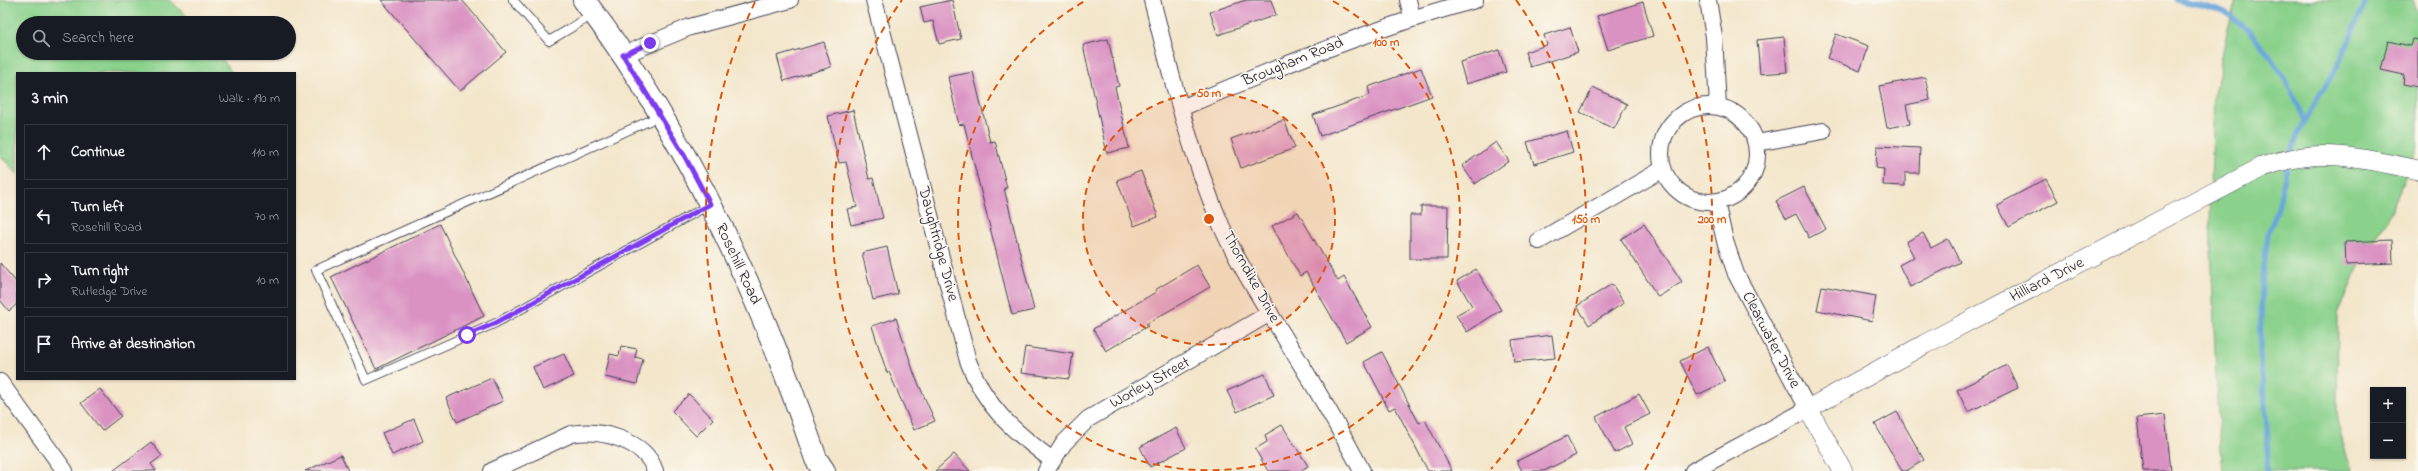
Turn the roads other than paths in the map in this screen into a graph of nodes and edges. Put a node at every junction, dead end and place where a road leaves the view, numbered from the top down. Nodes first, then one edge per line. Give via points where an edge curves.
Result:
1 (513, 0) edge
2 (790, 0) edge
3 (874, 0) edge
4 (1152, 0) edge
5 (1408, 0) edge
6 (1475, 0) edge
7 (1708, 0) edge
8 (589, 7) edge
9 (1412, 18) junction
10 (623, 55) junction
11 (1718, 106) junction
12 (1181, 108) junction
13 (661, 116) junction
14 (1823, 131) dead end
15 (1756, 143) junction
16 (1663, 169) junction
17 (2418, 170) edge
18 (1716, 202) junction
19 (710, 204) junction
20 (1539, 241) dead end
21 (1270, 313) junction
22 (0, 382) edge
23 (1808, 409) junction
24 (1049, 466) edge
25 (818, 467) edge
26 (65, 471) edge
27 (492, 471) edge
28 (655, 471) edge
29 (1362, 471) edge
30 (1693, 471) edge
31 (1844, 471) edge

1 - 8 lane via 549,41
2 - 10 street via 690,27
3 - 24 street, Daughtridge Drive via 968,360 976,382 1002,420
4 - 12 street, Thorndike Drive
5 - 9 street
6 - 9 street, Brougham Road
7 - 11 street via 1714,37
8 - 10 main road, Rosehill Road
9 - 12 street, Brougham Road via 1318,51
10 - 13 main road, Rosehill Road
11 - 15 street via 1742,119 1751,130
11 - 16 street via 1701,106 1685,112 1672,122 1660,153
12 - 21 street, Thorndike Drive via 1221,225
13 - 19 main road, Rosehill Road
13 - 19 lane via 316,270 366,380 496,323
14 - 15 street
15 - 18 street via 1756,166 1745,186 1737,193
16 - 18 street via 1675,188 1683,195
16 - 20 street
17 - 23 street, Hilliard Drive via 2352,156 2329,154 2284,159 2262,167 1925,344
18 - 23 street, Clearwater Drive via 1736,274
19 - 25 main road, Rosehill Road via 762,315
21 - 24 street, Worley Street via 1088,419 1071,434
21 - 29 street, Thorndike Drive via 1321,396
22 - 26 street
23 - 30 street, Hilliard Drive
23 - 31 street, Clearwater Drive
27 - 28 street via 571,434 582,432 605,433 626,441 645,456

